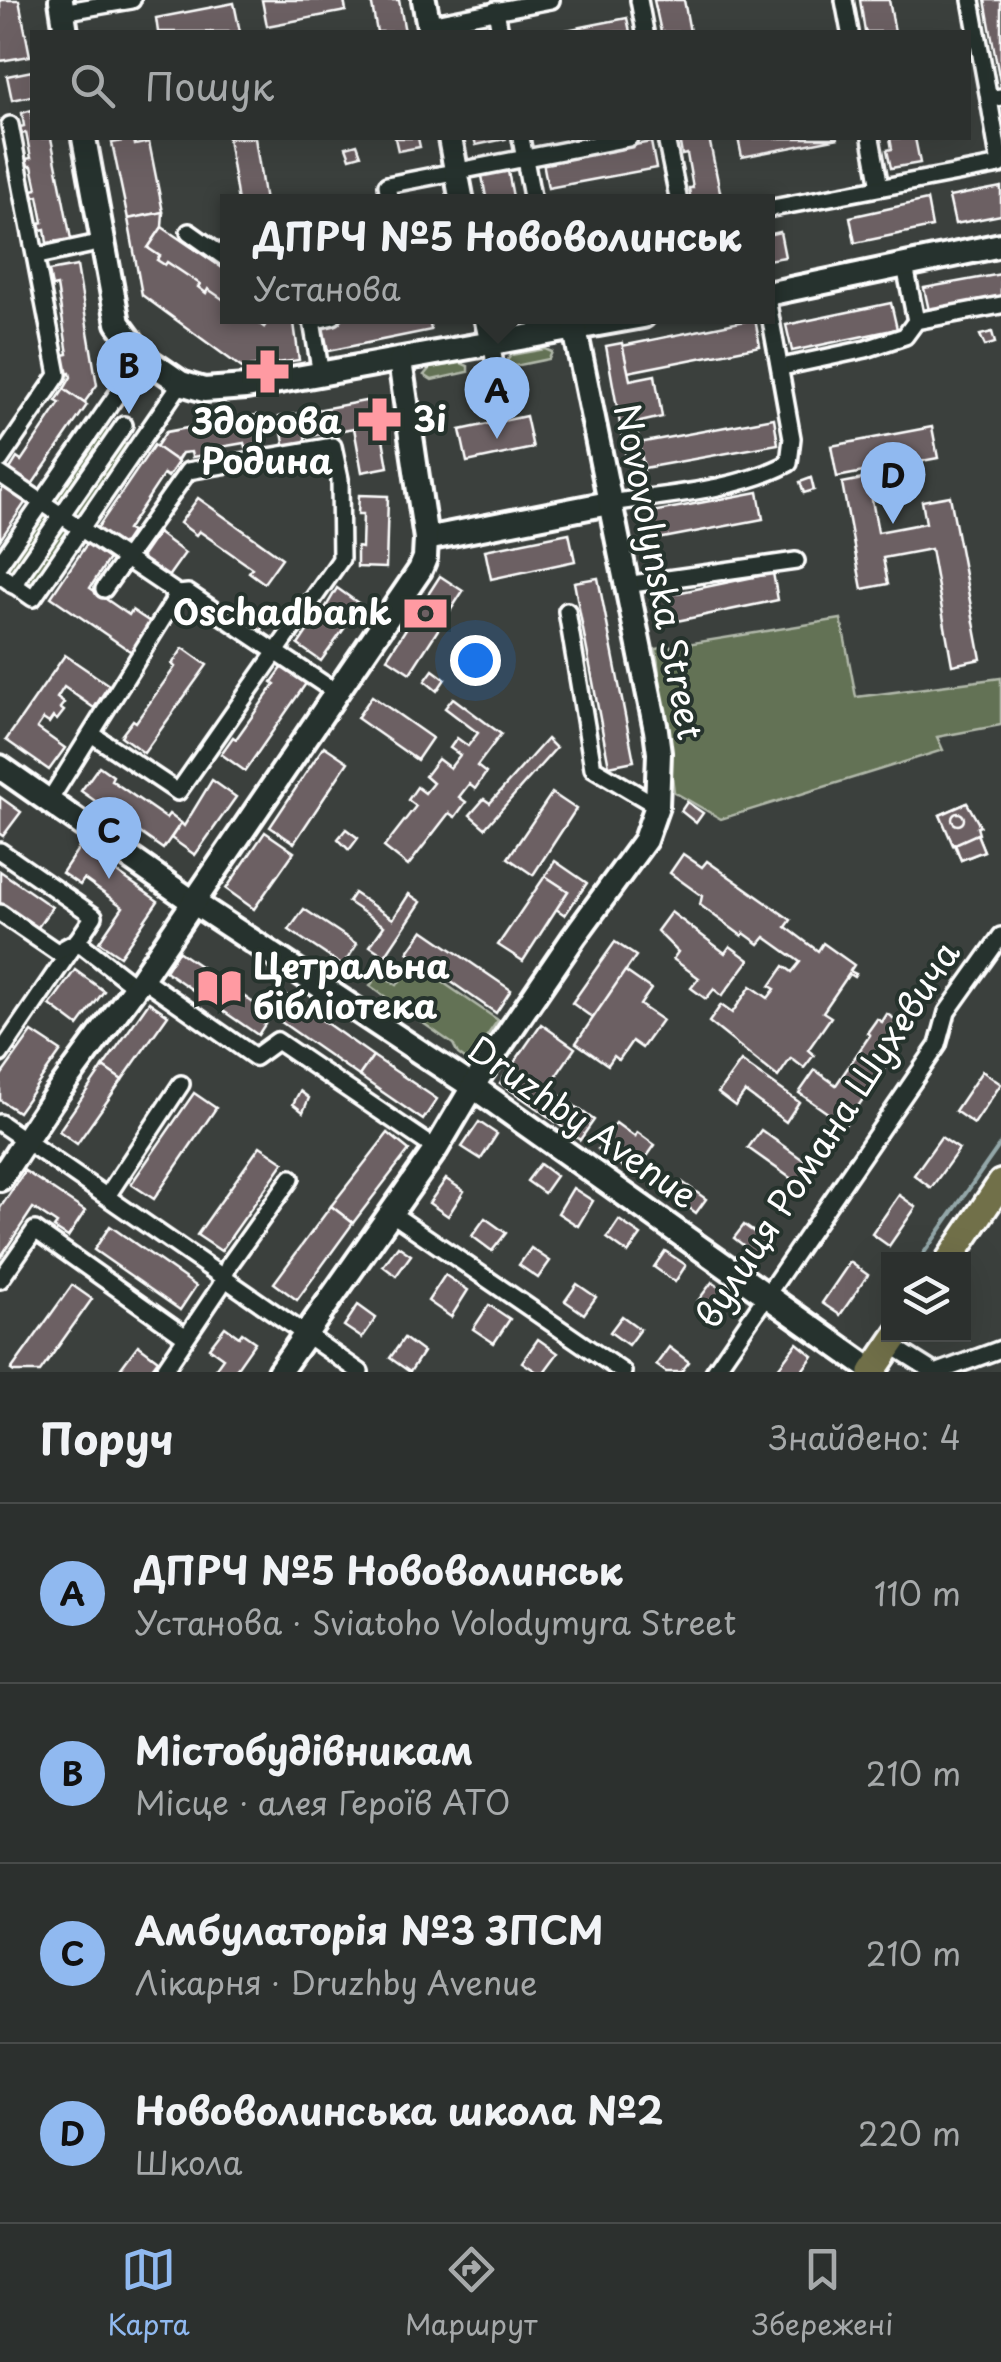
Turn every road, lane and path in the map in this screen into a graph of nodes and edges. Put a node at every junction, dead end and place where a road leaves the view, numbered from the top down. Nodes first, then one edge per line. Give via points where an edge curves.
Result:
1 (132, 0) edge
2 (424, 0) edge
3 (551, 0) edge
4 (639, 0) edge
5 (844, 0) edge
6 (970, 0) edge
7 (496, 10) junction
8 (63, 15) edge
9 (429, 28) edge
10 (500, 30) edge
11 (646, 30) edge
12 (850, 30) edge
13 (995, 98) edge
14 (10, 125) dead end
15 (84, 140) edge
16 (450, 140) edge
17 (520, 140) edge
18 (618, 140) edge
19 (666, 140) edge
20 (871, 140) edge
21 (524, 158) junction
22 (456, 171) junction
23 (880, 188) junction
24 (389, 194) edge
25 (460, 194) edge
26 (531, 194) edge
27 (676, 194) edge
28 (775, 208) edge
29 (190, 232) dead end
30 (102, 242) junction
31 (1001, 245) edge
32 (220, 254) edge
33 (38, 256) junction
34 (906, 266) junction
35 (775, 294) edge
36 (1001, 304) edge
37 (916, 321) junction
38 (310, 324) edge
39 (488, 324) edge
40 (601, 324) edge
41 (773, 324) edge
42 (575, 329) junction
43 (492, 345) junction
44 (400, 361) junction
45 (782, 367) junction
46 (162, 370) junction
47 (321, 374) junction
48 (496, 374) dead end
49 (101, 408) junction
50 (124, 425) junction
51 (147, 439) junction
52 (0, 460) edge
53 (0, 474) edge
54 (43, 500) junction
55 (608, 504) junction
56 (63, 514) junction
57 (81, 528) junction
58 (426, 539) junction
59 (126, 557) junction
60 (796, 561) dead end
61 (0, 563) edge
62 (7, 580) edge
63 (625, 585) junction
64 (104, 589) dead end
65 (178, 594) junction
66 (567, 611) dead end
67 (275, 651) junction
68 (337, 693) junction
69 (93, 735) junction
70 (0, 767) edge
71 (49, 801) junction
72 (658, 806) junction
73 (0, 852) edge
74 (193, 902) junction
75 (0, 913) edge
76 (1001, 936) edge
77 (78, 941) junction
78 (139, 982) junction
79 (1, 1051) edge
80 (180, 1084) dead end
81 (473, 1088) junction
82 (0, 1123) edge
83 (26, 1140) junction
84 (436, 1148) junction
85 (0, 1178) edge
86 (291, 1178) dead end
87 (1001, 1183) edge
88 (107, 1196) junction
89 (391, 1213) junction
90 (954, 1252) edge
91 (222, 1276) junction
92 (0, 1280) edge
93 (766, 1297) junction
94 (306, 1335) junction
95 (186, 1338) junction
96 (893, 1342) edge
97 (897, 1342) edge
98 (1001, 1350) edge
99 (163, 1372) edge
100 (280, 1372) edge
101 (360, 1372) edge
102 (623, 1372) edge
103 (714, 1372) edge
104 (873, 1372) edge
105 (936, 1372) edge

1 - 8 street
2 - 9 street
3 - 7 street
4 - 11 street
5 - 12 street
6 - 13 street
7 - 9 street
7 - 10 street
13 - 23 street via 1000,165
14 - 33 street
15 - 30 street
16 - 22 street
17 - 21 street
18 - 21 street
19 - 27 street
20 - 23 street
21 - 22 street
21 - 26 street
22 - 24 street via 387,185
22 - 25 street
23 - 28 street
29 - 32 street
30 - 33 street
30 - 46 street via 118,323
31 - 34 street
33 - 52 street via 58,375
34 - 35 street
34 - 37 street
36 - 37 street
37 - 45 street via 905,336
38 - 47 street
39 - 43 street
40 - 42 street
41 - 45 street
42 - 43 street
42 - 55 street, Novovolynska Street
43 - 44 street
43 - 48 street
44 - 47 street
44 - 58 street
45 - 55 street via 789,463 743,481
46 - 47 street via 204,390
46 - 49 street
46 - 51 street
49 - 50 street
49 - 54 street
50 - 51 street
50 - 56 street
51 - 57 street
53 - 54 street
54 - 56 street
54 - 61 street
55 - 58 street
55 - 63 street, Novovolynska Street
56 - 57 street
56 - 62 street
57 - 59 street
57 - 62 street via 32,598
58 - 68 street via 420,570
59 - 64 street
59 - 65 street
59 - 67 street via 188,471 333,446 341,558
60 - 63 street
63 - 72 street, Novovolynska Street via 658,741
65 - 67 street via 188,593
65 - 69 street
66 - 72 street via 593,768
67 - 68 street
67 - 69 street via 178,792
68 - 74 street
69 - 71 street
70 - 71 street, Druzhby Avenue
71 - 74 street, Druzhby Avenue
72 - 81 street, Novovolynska Street via 638,851
73 - 77 street via 94,916
74 - 78 street
74 - 81 street, Druzhby Avenue
75 - 77 street via 57,952
76 - 93 street, вулиця Романа Шухевича via 948,1012 938,1044
77 - 78 street
77 - 79 street
78 - 83 street
78 - 84 street via 256,1057 277,1040
80 - 88 street
81 - 84 street, Novovolynska Street
81 - 93 street, Druzhby Avenue
82 - 83 street
83 - 85 street
83 - 88 street
84 - 89 street, Novovolynska Street
86 - 91 street
87 - 90 main road
88 - 91 street
89 - 94 street, Novovolynska Street
89 - 102 street
91 - 94 street
91 - 95 street
92 - 95 street via 34,1230
93 - 103 street, вулиця Романа Шухевича
93 - 104 street, Druzhby Avenue
94 - 100 street, Novovolynska Street
94 - 101 street
95 - 99 street
96 - 104 main road
97 - 105 street
98 - 105 street

